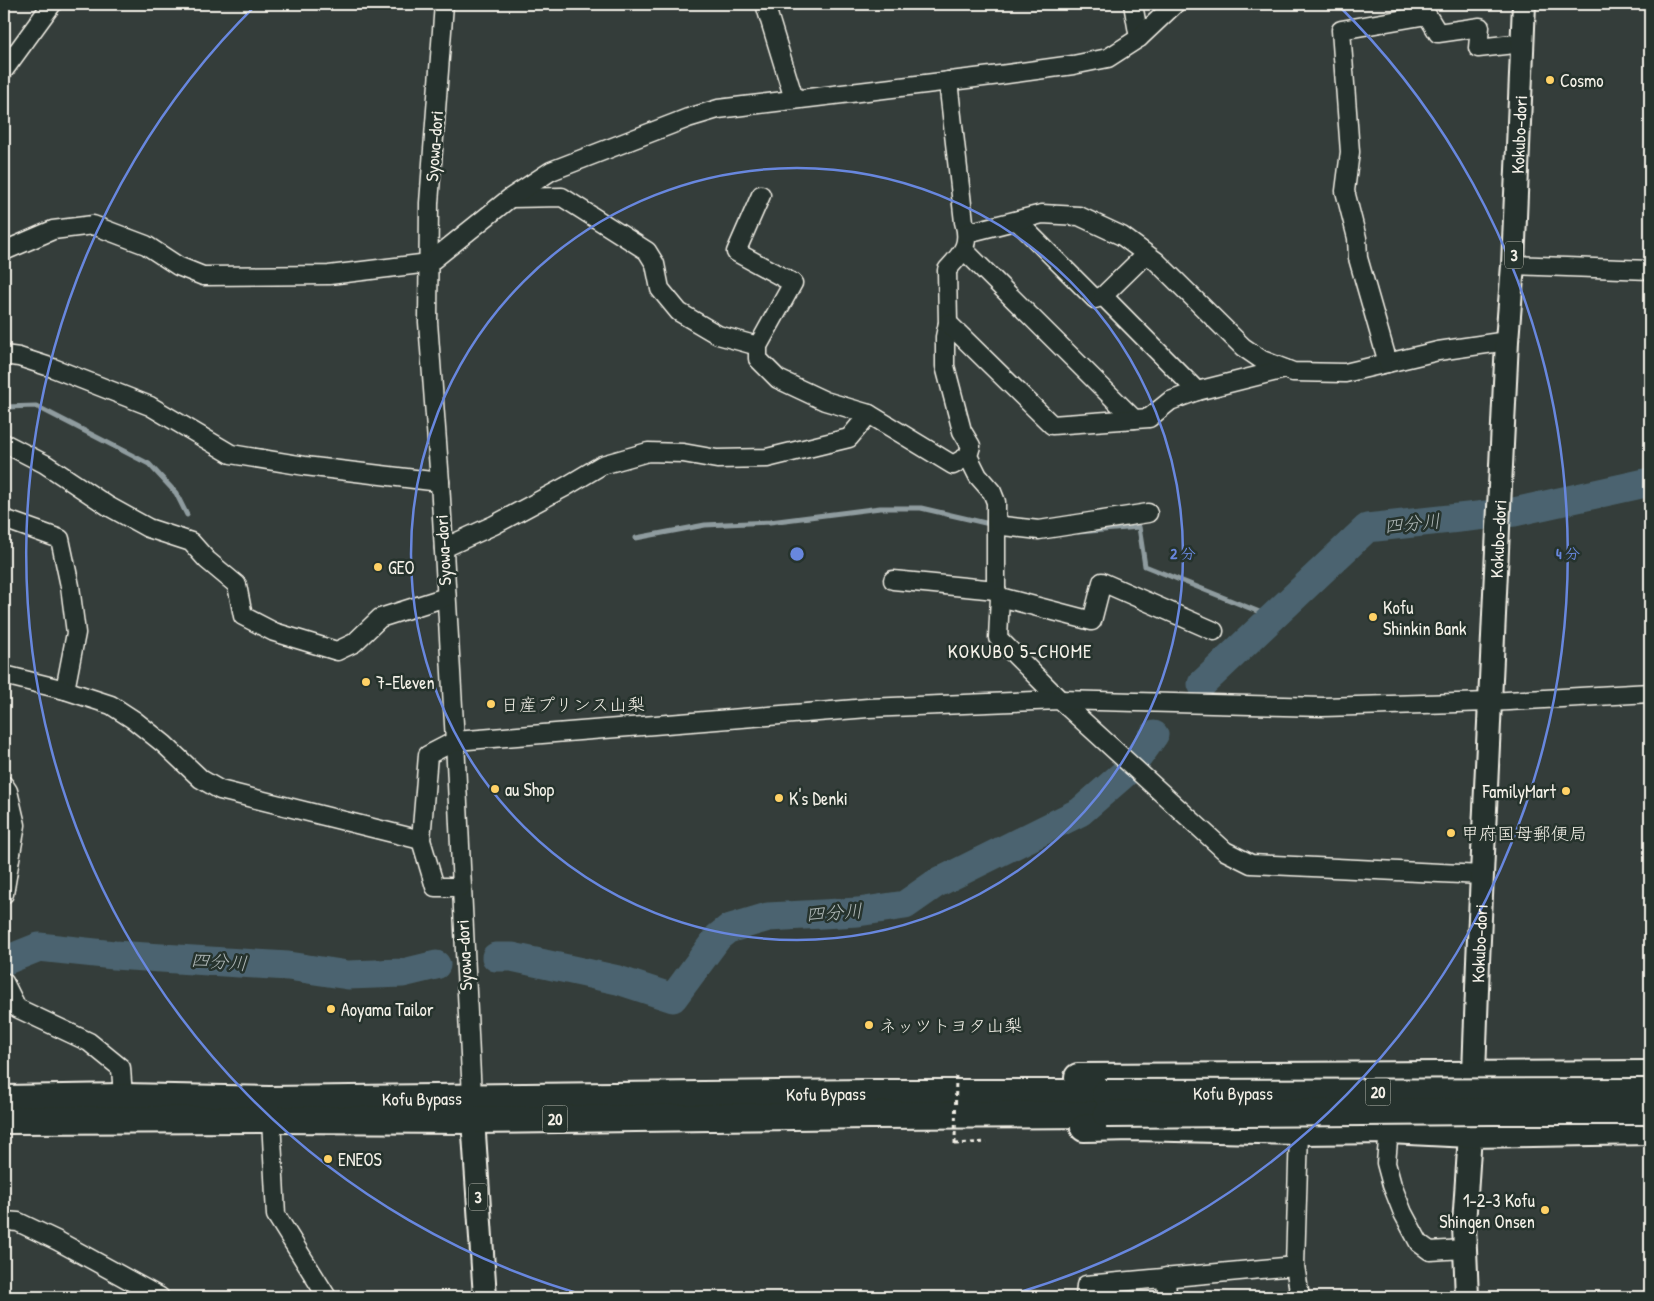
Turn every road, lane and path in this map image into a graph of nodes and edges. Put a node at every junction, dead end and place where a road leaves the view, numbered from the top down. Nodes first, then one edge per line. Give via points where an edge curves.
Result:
1 (52, 4) edge
2 (444, 4) edge
3 (765, 4) edge
4 (1133, 4) edge
5 (1175, 4) edge
6 (1524, 4) edge
7 (1139, 38) junction
8 (1523, 43) junction
9 (4, 70) edge
10 (948, 81) junction
11 (794, 99) junction
12 (761, 195) dead end
13 (510, 198) junction
14 (1017, 221) junction
15 (966, 241) junction
16 (4, 251) edge
17 (1146, 254) junction
18 (429, 263) junction
19 (1513, 265) junction
20 (1650, 270) edge
21 (1103, 296) junction
22 (948, 323) junction
23 (1507, 342) junction
24 (758, 346) junction
25 (4, 355) edge
26 (1388, 363) junction
27 (1285, 369) junction
28 (1197, 391) junction
29 (870, 414) junction
30 (1134, 419) junction
31 (4, 443) edge
32 (968, 456) junction
33 (440, 482) junction
34 (1148, 513) dead end
35 (4, 520) edge
36 (997, 520) junction
37 (444, 548) junction
38 (893, 580) dead end
39 (998, 593) junction
40 (446, 597) junction
41 (1214, 631) dead end
42 (4, 675) edge
43 (65, 690) junction
44 (1650, 693) edge
45 (1060, 700) junction
46 (1490, 702) junction
47 (455, 741) junction
48 (4, 785) edge
49 (421, 840) junction
50 (8, 852) edge
51 (1482, 875) junction
52 (461, 887) junction
53 (4, 894) edge
54 (4, 982) edge
55 (956, 1072) dead end
56 (1474, 1074) junction
57 (1650, 1074) edge
58 (1650, 1092) edge
59 (123, 1097) junction
60 (4, 1099) edge
61 (869, 1104) junction
62 (1106, 1104) junction
63 (472, 1108) junction
64 (1650, 1112) edge
65 (271, 1119) junction
66 (4, 1120) edge
67 (1389, 1130) junction
68 (1299, 1131) junction
69 (1650, 1131) edge
70 (1470, 1134) junction
71 (987, 1142) dead end
72 (4, 1220) edge
73 (1464, 1249) junction
74 (1295, 1266) junction
75 (1166, 1278) junction
76 (160, 1297) edge
77 (327, 1297) edge
78 (485, 1297) edge
79 (1085, 1297) edge
80 (1167, 1297) edge
81 (1300, 1297) edge
82 (1467, 1297) edge

1 - 9 street
2 - 18 street, Syowa-dori via 429,203
3 - 11 street
4 - 7 street
5 - 7 street
6 - 8 main road, Kokubo-dori / 3
7 - 10 street via 1108,58
8 - 19 main road, Kokubo-dori / 3
8 - 26 street via 1478,48 1480,27 1438,33 1427,15 1341,30 1350,152 1345,191 1357,238 1358,258
10 - 11 street
10 - 15 street
11 - 13 street via 718,109 688,118 551,171
12 - 24 street via 736,252 793,283
13 - 18 street
13 - 24 street via 562,197 647,251 660,289 679,312 718,335
14 - 15 street
14 - 17 street via 1042,214 1079,216 1122,236
14 - 21 street via 1095,299
15 - 22 street via 948,270
15 - 30 street
16 - 18 street via 52,230 92,225 146,245 178,266 203,276 330,275
17 - 21 street
17 - 27 street via 1243,346 1262,360
18 - 33 street, Syowa-dori via 428,322
19 - 20 street
19 - 23 main road, Kokubo-dori / 3
21 - 28 street
22 - 30 street via 1052,424
22 - 32 street via 945,366 962,431 971,446
23 - 26 street via 1438,351
23 - 46 main road, Kokubo-dori / 3
24 - 29 street via 758,359 778,379 825,401
25 - 33 street via 45,366 150,406 231,454
26 - 27 street via 1345,373 1292,372
27 - 28 street
28 - 30 street via 1170,401 1149,418
29 - 32 street via 952,465
29 - 37 street via 849,438 766,458 717,459 683,453 648,452 602,465 494,525
31 - 40 street via 45,464 148,528 191,542 237,585 243,616 274,632 337,651 354,642 380,618
32 - 36 street via 978,476 992,492
33 - 37 street, Syowa-dori
34 - 36 street via 1039,530 1002,526
35 - 43 street via 60,539 76,633
36 - 39 street
37 - 40 street, Syowa-dori
38 - 39 street
39 - 41 street via 1092,621 1102,582
39 - 45 street via 998,638
40 - 47 street, Syowa-dori
42 - 43 street
43 - 49 street via 119,710 164,744 200,779 220,790
44 - 46 street
45 - 46 street via 1323,707
45 - 47 street via 868,708
45 - 51 street via 1218,845 1251,864
46 - 51 main road, Kokubo-dori / 3
47 - 49 street via 428,755
47 - 52 street, Syowa-dori
48 - 50 street via 16,825
49 - 52 street via 434,886
50 - 53 street
51 - 56 main road, Kokubo-dori / 3
52 - 63 street, Syowa-dori
54 - 59 street via 17,1008 89,1042 121,1068
55 - 71 path, bridge via 955,1144
56 - 57 highway
56 - 61 highway via 949,1077
56 - 70 main road, 3
58 - 62 highway, Kofu Bypass / 20, bridge
59 - 60 highway, Kofu Bypass / 20
59 - 63 highway, Kofu Bypass / 20
61 - 62 highway, Kofu Bypass / 20
61 - 63 highway, Kofu Bypass / 20
61 - 68 highway via 948,1129 1135,1127
62 - 64 highway, Kofu Bypass / 20, bridge
63 - 65 highway, Kofu Bypass / 20
63 - 78 main road, 3
65 - 66 highway, Kofu Bypass / 20
65 - 77 street via 276,1215
67 - 68 highway
67 - 70 highway
67 - 73 street via 1386,1163 1403,1213 1419,1243 1430,1251
68 - 74 street
69 - 70 highway
70 - 73 main road, 3
72 - 76 street via 18,1222 58,1241
73 - 82 main road, 3
74 - 75 street
74 - 81 street
75 - 79 street via 1086,1285
75 - 80 street

